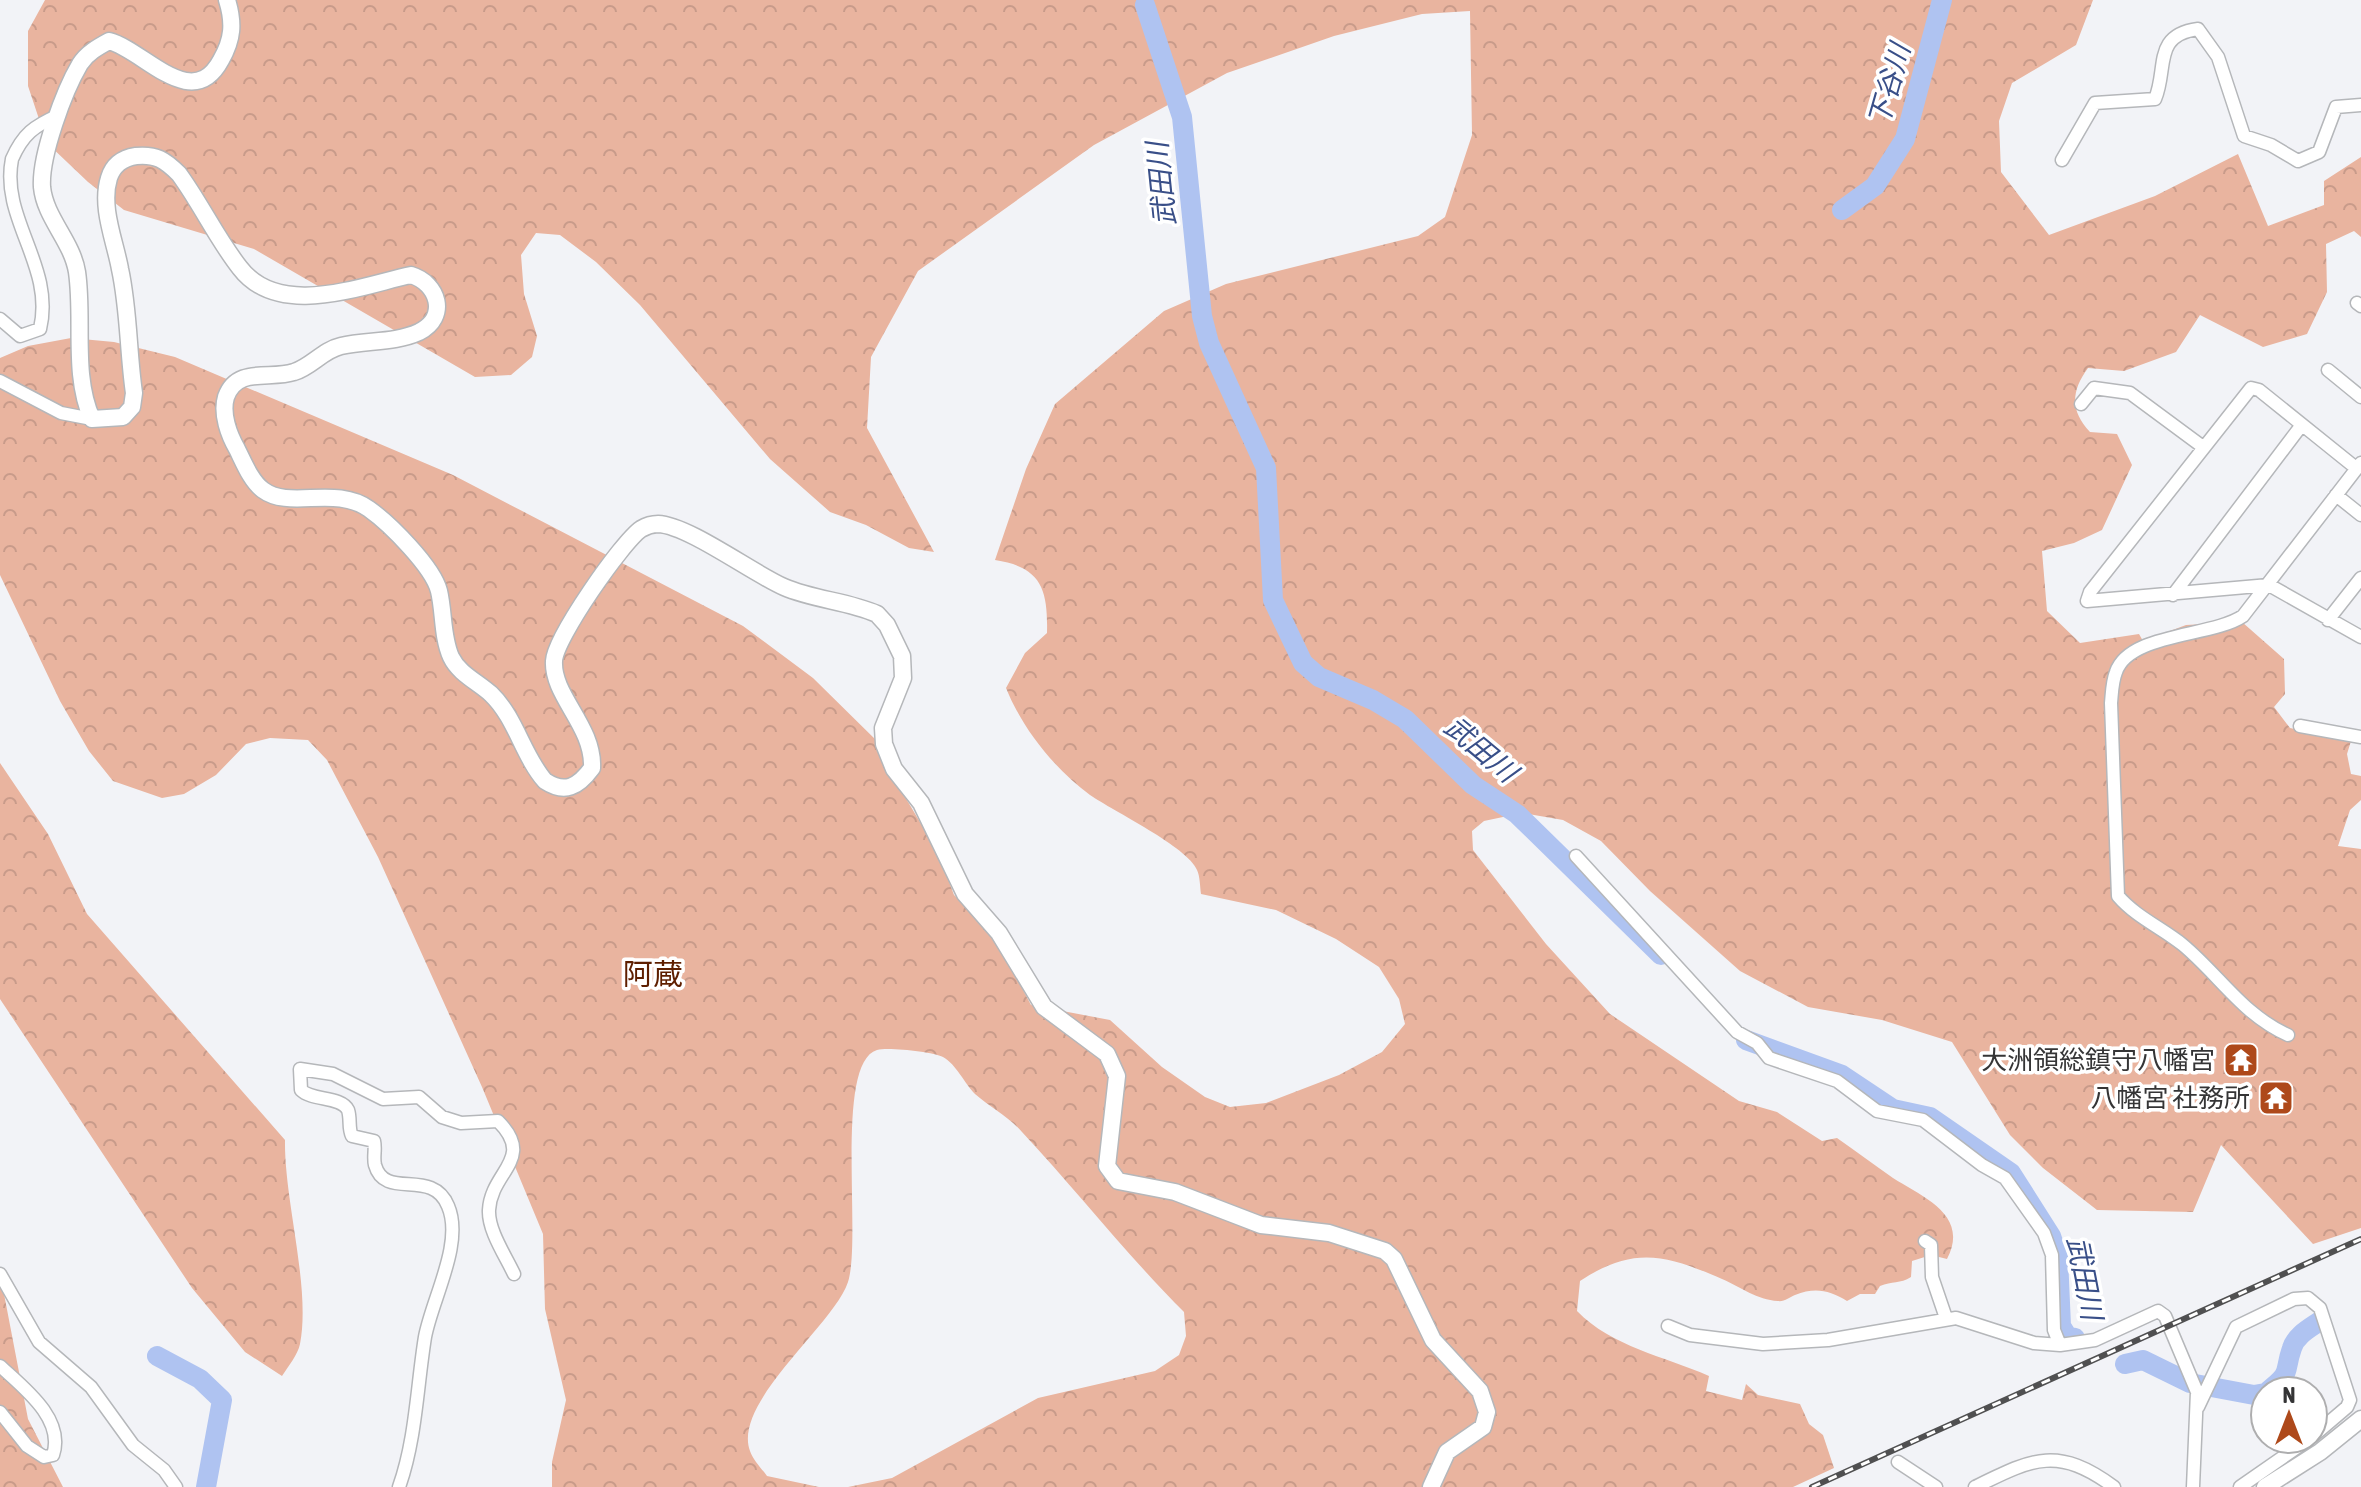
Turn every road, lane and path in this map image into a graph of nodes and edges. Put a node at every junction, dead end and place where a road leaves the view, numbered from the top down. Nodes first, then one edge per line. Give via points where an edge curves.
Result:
1 (227, 0) edge
2 (2361, 105) edge
3 (59, 115) junction
4 (2062, 160) dead end
5 (0, 319) edge
6 (2328, 370) dead end
7 (0, 381) edge
8 (2361, 397) edge
9 (2081, 404) dead end
10 (92, 419) junction
11 (2301, 426) junction
12 (2203, 447) junction
13 (2358, 466) edge
14 (2336, 495) junction
15 (2361, 515) edge
16 (2361, 578) edge
17 (2269, 585) junction
18 (2173, 595) junction
19 (2328, 620) junction
20 (2361, 637) edge
21 (2300, 726) dead end
22 (2361, 737) edge
23 (1576, 856) dead end
24 (2288, 1035) dead end
25 (1925, 1241) dead end
26 (0, 1274) edge
27 (514, 1274) dead end
28 (1946, 1318) junction
29 (1668, 1326) dead end
30 (2060, 1345) junction
31 (0, 1366) edge
32 (2198, 1407) junction
33 (0, 1412) edge
34 (2361, 1419) edge
35 (2329, 1422) edge
36 (2286, 1455) edge
37 (1898, 1462) dead end
38 (176, 1487) edge
39 (399, 1487) edge
40 (1431, 1487) edge
41 (1936, 1487) edge
42 (1975, 1487) edge
43 (2114, 1487) edge
44 (2193, 1487) edge
45 (2240, 1487) edge
46 (2265, 1487) edge

1 - 3 street via 233,21 230,44 218,67 197,82 182,82 109,41 81,64
2 - 4 street via 2336,107 2319,152 2298,161 2244,136 2218,57 2198,29 2191,30 2164,50 2155,99 2095,103
3 - 5 street via 32,127 21,139 4,183 5,204 35,270 40,329 20,336
3 - 10 street via 42,187 77,271 82,383
6 - 8 street
7 - 10 street via 61,413
9 - 12 street via 2094,388 2130,393
10 - 40 street via 123,417 132,407 108,180 115,165 151,154 179,174 242,271 261,286 278,294 303,295 411,275 425,279 435,294 434,321 420,331 341,346 299,371 246,376 232,385 225,417 234,443 264,491 350,498 370,510 421,561 438,588 453,661 493,696 545,781 558,789 571,787 592,768 588,738 553,663 557,644 634,535 649,525 680,531 795,591 877,614 902,656 903,678 883,728 894,769 921,803 965,894 999,933 1044,1007 1107,1054 1117,1076 1107,1166 1118,1181 1175,1192 1261,1225 1329,1233 1385,1251 1394,1259 1433,1340 1486,1403 1483,1427 1447,1452
11 - 12 street via 2251,388
11 - 13 street
11 - 18 street
12 - 18 street via 2087,601
13 - 14 street
14 - 15 street
14 - 17 street
16 - 19 street
17 - 18 street
17 - 19 street
17 - 24 street via 2242,617 2226,626 2156,642 2121,662 2111,703 2115,867 2118,896 2132,912 2198,958 2246,1011
19 - 20 street
21 - 22 street
23 - 30 street via 1737,1032 1757,1043 1769,1058 1837,1081 1877,1111 1923,1120 2005,1178 2044,1233 2052,1255 2054,1330
25 - 28 street via 1931,1245 1932,1277
26 - 38 street via 39,1342 91,1387 133,1445
27 - 39 street via 490,1222 489,1208 513,1156 513,1135 498,1121 461,1123 442,1117 419,1097 383,1099 333,1074 300,1069 301,1090 308,1098 342,1104 352,1136 374,1141 378,1171 393,1183 433,1187 449,1207 448,1259 426,1334 419,1397
28 - 29 street via 1843,1338 1763,1344 1690,1335
28 - 30 street via 2034,1343
30 - 32 street via 2095,1340 2158,1311 2193,1378
31 - 33 street via 28,1388 55,1432 53,1455 44,1457 27,1446
32 - 35 street via 2236,1327 2294,1299 2308,1298 2320,1308 2350,1400
32 - 44 street
34 - 46 street
36 - 45 street
37 - 41 street
42 - 43 street via 2041,1459 2084,1468

